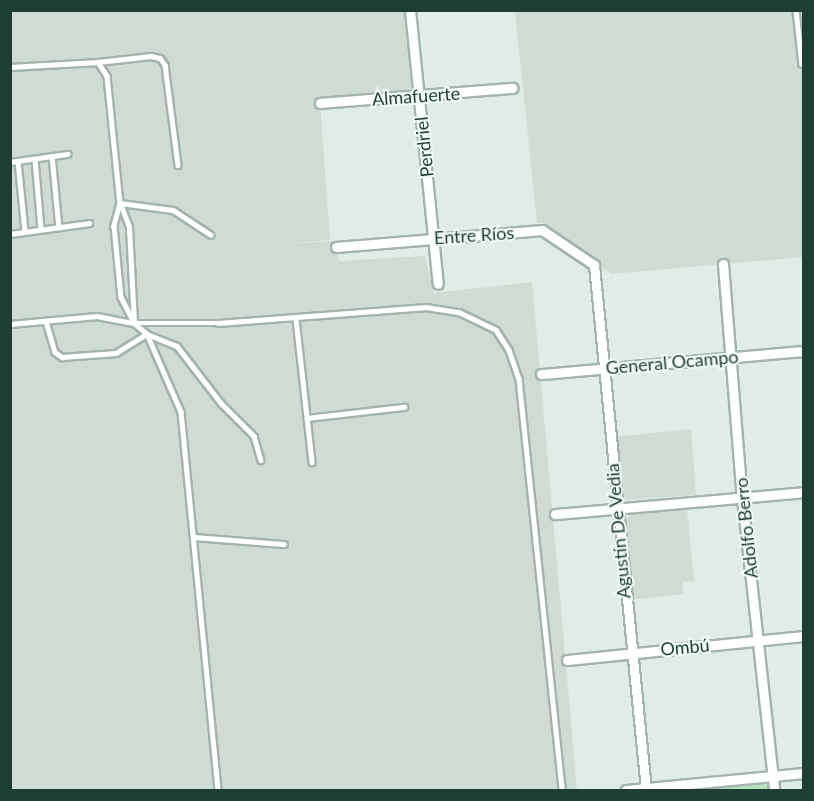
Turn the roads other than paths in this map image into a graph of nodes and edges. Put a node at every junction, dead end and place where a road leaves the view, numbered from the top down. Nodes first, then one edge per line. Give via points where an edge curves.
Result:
1 (410, 10) edge
2 (796, 10) edge
3 (98, 62) junction
4 (801, 64) dead end
5 (10, 67) edge
6 (512, 88) dead end
7 (419, 96) junction
8 (320, 103) dead end
9 (67, 154) dead end
10 (52, 156) junction
11 (35, 159) junction
12 (18, 161) junction
13 (10, 162) edge
14 (178, 165) dead end
15 (120, 203) junction
16 (89, 223) dead end
17 (58, 227) junction
18 (41, 229) junction
19 (26, 231) junction
20 (10, 234) edge
21 (211, 235) dead end
22 (433, 238) junction
23 (336, 247) dead end
24 (723, 264) dead end
25 (597, 272) joint
26 (438, 284) dead end
27 (296, 319) junction
28 (46, 321) junction
29 (134, 323) junction
30 (10, 324) edge
31 (147, 334) junction
32 (804, 351) edge
33 (729, 357) junction
34 (603, 368) junction
35 (541, 374) dead end
36 (404, 407) dead end
37 (307, 418) junction
38 (261, 460) dead end
39 (312, 462) dead end
40 (804, 492) edge
41 (742, 498) junction
42 (616, 508) junction
43 (555, 514) dead end
44 (194, 537) junction
45 (284, 544) dead end
46 (804, 636) edge
47 (759, 640) junction
48 (630, 652) junction
49 (567, 660) dead end
50 (804, 773) edge
51 (772, 776) junction
52 (645, 789) edge
53 (218, 790) edge
54 (562, 790) edge
55 (626, 790) edge
56 (774, 790) edge

1 - 7 street, Perdriel
2 - 4 lane
3 - 5 lane
3 - 14 lane via 160,58 165,65
3 - 15 lane via 107,76
6 - 7 street, Almafuerte
7 - 8 street, Almafuerte
7 - 22 street, Perdriel
9 - 10 lane
10 - 11 lane
10 - 17 lane
11 - 12 lane
11 - 18 lane
12 - 13 lane
12 - 19 lane
15 - 21 lane via 173,210
15 - 29 lane via 129,227
15 - 29 lane via 114,226 121,297
16 - 17 lane
17 - 18 lane
18 - 19 lane
19 - 20 lane
22 - 23 street, Entre Ríos
22 - 25 street, Entre Ríos via 542,230 586,258
22 - 26 street, Perdriel
24 - 33 street, Adolfo Berro
25 - 34 street, Agustín De Vedia
27 - 29 lane
27 - 37 lane
27 - 54 lane via 426,307 459,312 482,321 504,339 519,379
28 - 29 lane via 97,315
28 - 30 lane
28 - 31 lane via 55,352 62,357 116,353
29 - 31 lane
31 - 38 lane via 177,346 186,354 221,403 254,436
31 - 44 lane via 181,412
32 - 33 street, General Ocampo
33 - 34 street, General Ocampo
33 - 41 street, Adolfo Berro
34 - 35 street, General Ocampo
34 - 42 street, Agustín De Vedia
36 - 37 lane
37 - 39 lane
40 - 41 street
41 - 42 street
41 - 47 street, Adolfo Berro
42 - 43 street
42 - 48 street, Agustín De Vedia
44 - 45 lane
44 - 53 lane
46 - 47 street, Ombú
47 - 48 street, Ombú
47 - 51 street, Adolfo Berro
48 - 49 street, Ombú
48 - 52 street, Agustín De Vedia
50 - 51 street
51 - 52 street
51 - 56 street, Adolfo Berro
52 - 55 street

